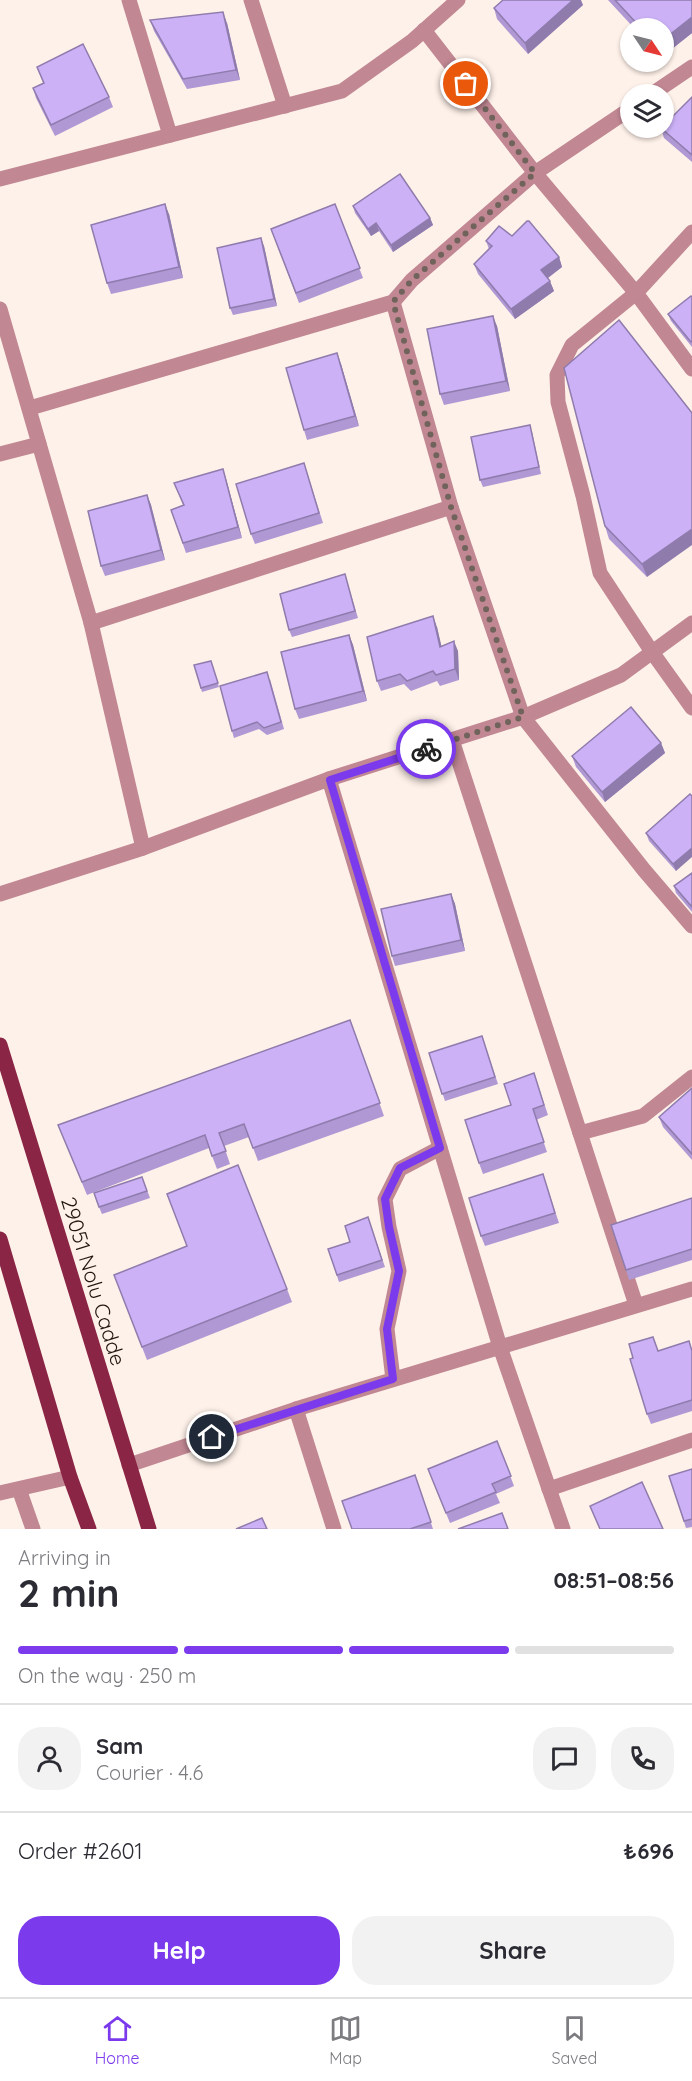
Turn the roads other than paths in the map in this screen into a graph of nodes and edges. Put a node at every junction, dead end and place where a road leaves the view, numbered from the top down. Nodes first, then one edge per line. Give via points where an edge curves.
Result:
1 (129, 0) edge
2 (251, 0) edge
3 (458, 0) edge
4 (424, 30) junction
5 (692, 67) edge
6 (667, 84) edge
7 (285, 106) junction
8 (620, 116) edge
9 (170, 135) junction
10 (535, 173) junction
11 (0, 179) edge
12 (692, 232) edge
13 (636, 293) junction
14 (393, 302) junction
15 (0, 309) edge
16 (692, 369) edge
17 (30, 408) junction
18 (39, 444) junction
19 (0, 454) edge
20 (451, 507) junction
21 (91, 623) junction
22 (692, 623) edge
23 (652, 652) junction
24 (692, 708) edge
25 (523, 717) junction
26 (452, 740) junction
27 (330, 780) junction
28 (143, 848) junction
29 (0, 894) edge
30 (692, 926) edge
31 (0, 1045) edge
32 (692, 1077) edge
33 (580, 1133) junction
34 (440, 1148) junction
35 (0, 1239) edge
36 (692, 1288) edge
37 (636, 1305) junction
38 (500, 1347) junction
39 (393, 1379) junction
40 (296, 1409) junction
41 (692, 1440) edge
42 (129, 1465) junction
43 (70, 1477) junction
44 (19, 1488) junction
45 (549, 1489) junction
46 (0, 1493) edge
47 (33, 1529) edge
48 (89, 1529) edge
49 (149, 1529) edge
50 (334, 1529) edge
51 (563, 1529) edge

1 - 9 street
2 - 7 street
3 - 4 street
4 - 7 street via 342,91
4 - 10 street
5 - 6 street
7 - 9 street
8 - 10 street
9 - 11 street
10 - 13 street
10 - 14 street via 412,280
12 - 13 street
13 - 16 street
13 - 23 street via 572,345 556,375 558,402 600,573
14 - 17 street
14 - 20 street
15 - 17 street
17 - 18 street
18 - 19 street
18 - 21 street
20 - 21 street
20 - 25 street
21 - 28 street
22 - 23 street
23 - 24 street
23 - 25 street via 621,675
25 - 26 street
25 - 30 street
26 - 27 street
26 - 33 street
27 - 28 street
27 - 34 street
28 - 29 street
31 - 42 main road, 29051 Nolu Cadde
32 - 33 street via 643,1116
33 - 37 street
34 - 38 street
34 - 39 street via 400,1168 385,1199 399,1271 387,1329
35 - 43 main road
36 - 37 street
37 - 38 street
38 - 39 street
38 - 45 street
39 - 40 street
40 - 42 street
40 - 50 street
41 - 45 street
42 - 49 main road, 29051 Nolu Cadde
43 - 44 street
43 - 48 main road
44 - 46 street
44 - 47 street
45 - 51 street

